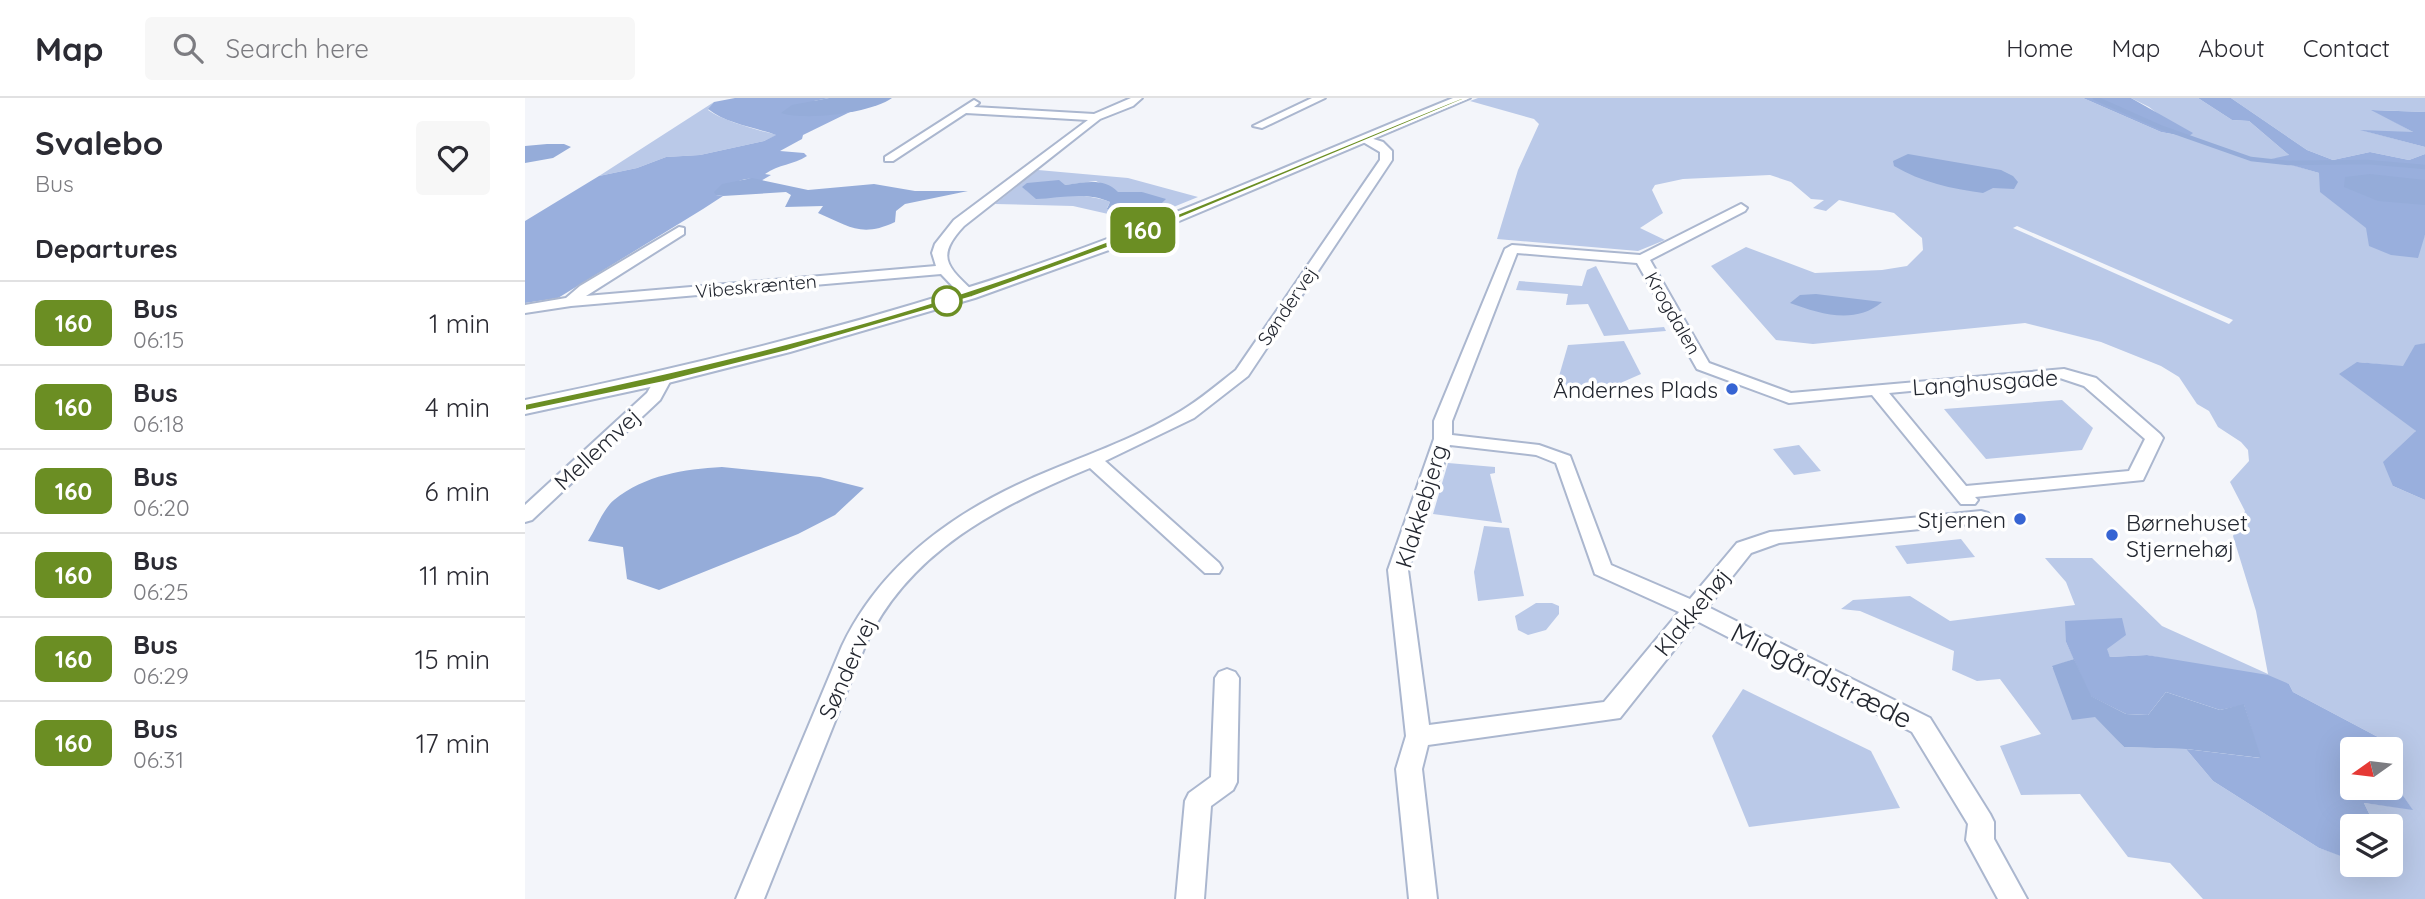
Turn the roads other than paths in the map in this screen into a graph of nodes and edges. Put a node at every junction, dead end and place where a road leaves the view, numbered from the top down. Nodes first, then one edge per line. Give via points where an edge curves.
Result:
1 (980, 98) edge
2 (1137, 98) edge
3 (1320, 98) edge
4 (1464, 98) edge
5 (964, 110) junction
6 (1095, 117) junction
7 (1258, 126) dead end
8 (1364, 139) junction
9 (889, 159) dead end
10 (1741, 208) dead end
11 (679, 232) dead end
12 (1512, 248) joint
13 (1643, 259) junction
14 (942, 270) junction
15 (968, 295) junction
16 (571, 302) junction
17 (525, 309) edge
18 (664, 378) junction
19 (1747, 384) joint
20 (1877, 390) junction
21 (525, 407) edge
22 (1443, 439) junction
23 (1094, 460) junction
24 (1962, 492) junction
25 (525, 516) edge
26 (1212, 568) dead end
27 (1695, 610) junction
28 (1227, 678) dead end
29 (1418, 736) junction
30 (750, 899) edge
31 (1190, 899) edge
32 (1423, 899) edge
33 (2013, 899) edge

1 - 5 street
2 - 6 street
3 - 7 street
4 - 8 street
5 - 6 street
5 - 9 street
6 - 14 street via 945,237 939,248
8 - 15 street via 1114,242
8 - 23 street, Søndervej via 1387,151 1386,160 1242,373 1165,429
10 - 13 street
11 - 16 street, Vibeskrænten
12 - 13 street, Krogdalen
12 - 22 street, Klakkebjerg via 1443,421
13 - 19 street, Krogdalen via 1703,366
14 - 15 street
14 - 16 street, Vibeskrænten
15 - 18 street
16 - 17 street, Vibeskrænten
18 - 21 street
18 - 25 street, Mellemvej via 654,396
19 - 20 street, Langhusgade via 1790,398
20 - 24 street
20 - 24 street, Langhusgade via 2058,372 2090,382 2154,438 2136,476
22 - 27 street, Midgårdstræde via 1539,450 1564,460 1602,569
22 - 29 street, Klakkebjerg via 1398,570
23 - 26 street
23 - 30 street, Søndervej via 982,510 952,530 890,587 862,628
24 - 27 street, Klakkehøj via 1981,517 1777,537 1744,548
27 - 29 street, Klakkehøj via 1611,711
27 - 33 street, Midgårdstræde via 1921,725 1981,822 1980,840
28 - 31 street via 1224,782 1198,801
29 - 32 street, Klakkebjerg via 1409,769

